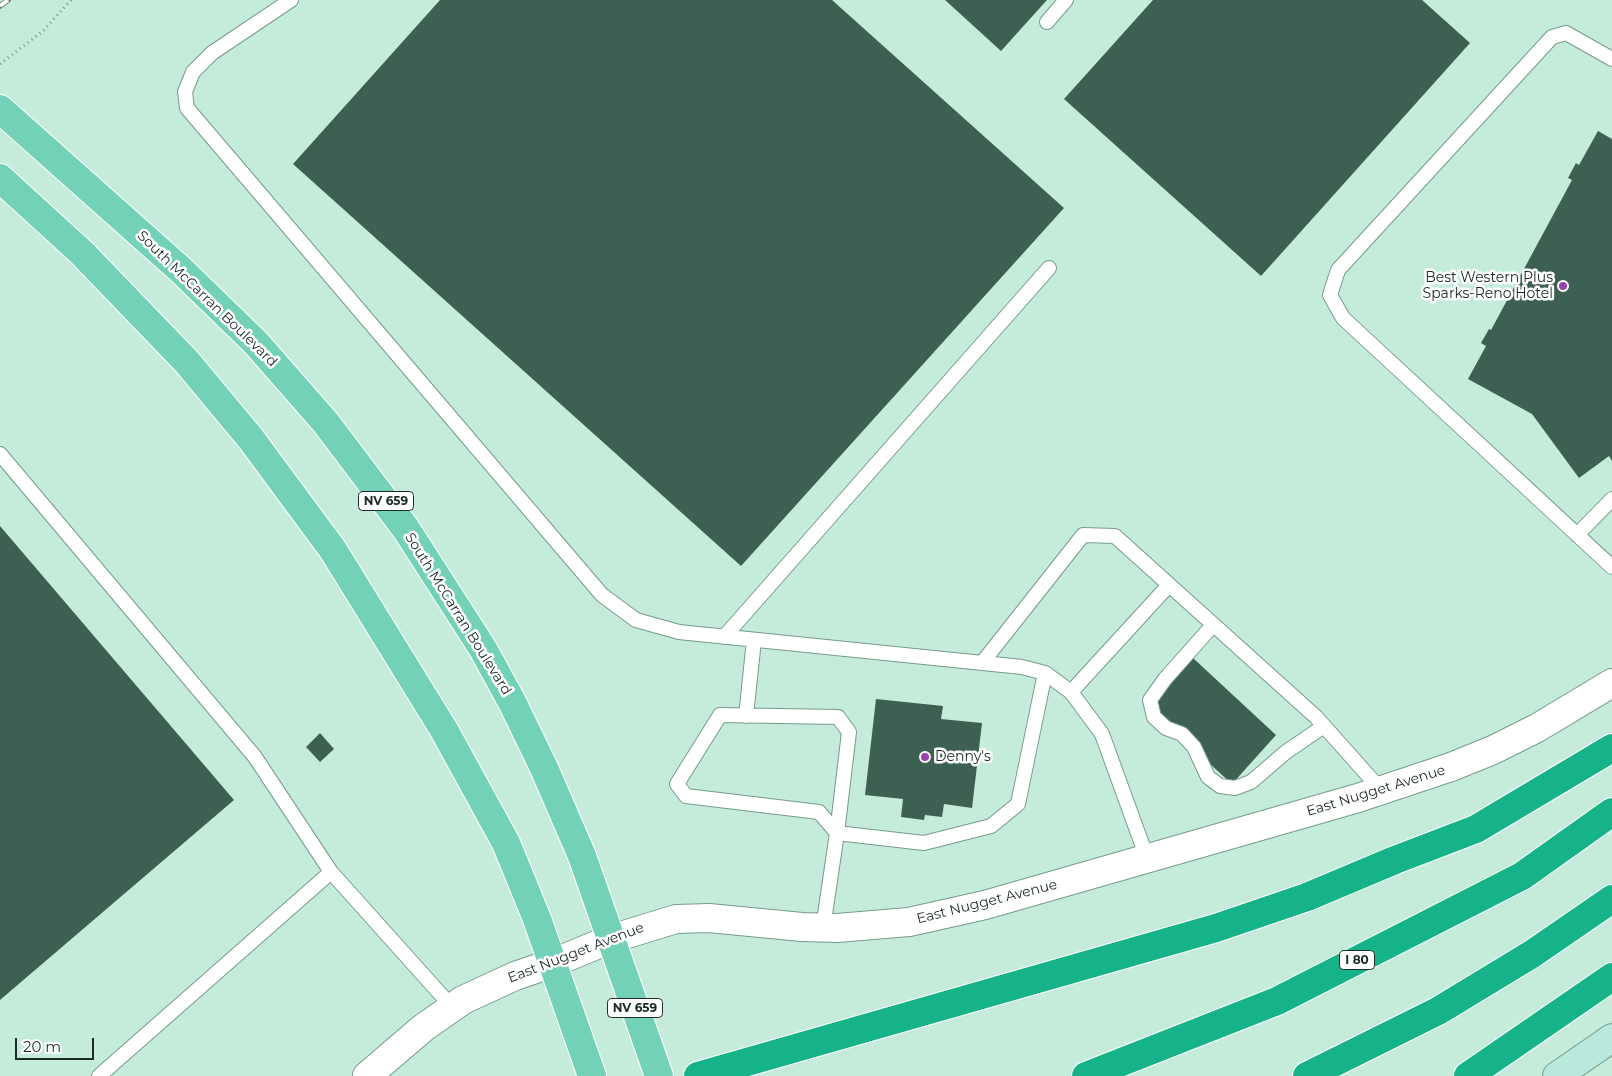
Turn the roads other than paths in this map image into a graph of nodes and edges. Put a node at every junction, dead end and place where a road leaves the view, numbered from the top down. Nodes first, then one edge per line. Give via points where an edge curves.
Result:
1 (290, 0) edge
2 (1066, 0) edge
3 (1047, 22) dead end
4 (1612, 59) edge
5 (0, 109) edge
6 (2, 179) edge
7 (1049, 268) dead end
8 (0, 454) edge
9 (1612, 499) edge
10 (1578, 535) junction
11 (1611, 564) edge
12 (1169, 585) junction
13 (1213, 625) junction
14 (724, 637) junction
15 (754, 640) junction
16 (982, 663) junction
17 (1045, 673) junction
18 (1612, 683) edge
19 (1071, 692) junction
20 (746, 716) junction
21 (1324, 726) junction
22 (1612, 748) edge
23 (1381, 790) junction
24 (1612, 812) edge
25 (837, 833) junction
26 (1147, 858) junction
27 (331, 872) junction
28 (1612, 899) edge
29 (822, 928) junction
30 (611, 939) junction
31 (553, 962) junction
32 (1612, 977) edge
33 (452, 1007) junction
34 (1612, 1038) edge
35 (1565, 1074) edge
36 (99, 1076) edge
37 (367, 1076) edge
38 (592, 1076) edge
39 (660, 1076) edge
40 (698, 1076) edge
41 (1086, 1076) edge
42 (1307, 1076) edge
43 (1468, 1076) edge

1 - 14 lane via 212,53 193,72 185,92 187,108 602,595 636,620 678,632
2 - 3 lane
4 - 10 lane via 1566,33 1552,37 1338,270 1330,295 1342,318
5 - 30 main road, South McCarran Boulevard / NV 659 via 182,271 256,343 332,430 401,521 460,611 512,702 582,856
6 - 31 main road via 103,273 187,362 272,466 333,550 444,730 506,843
7 - 14 lane
8 - 27 lane via 255,757
9 - 10 lane
10 - 11 lane
12 - 13 lane
12 - 16 lane via 1115,536 1083,535
12 - 19 lane
13 - 21 lane
13 - 21 lane via 1150,700 1154,717 1166,728 1182,734 1194,747 1208,777 1220,786 1235,788 1251,782
14 - 15 lane
15 - 16 lane
15 - 20 lane
16 - 17 lane via 1022,666
17 - 19 lane
17 - 25 lane via 1018,804 991,826 924,843
18 - 23 street, East Nugget Avenue via 1493,750 1451,768
19 - 26 lane via 1102,734
20 - 25 lane via 838,717 849,732
20 - 25 lane via 720,715 677,784 686,796 819,812
21 - 23 lane
22 - 40 highway via 1476,829 1307,897 1216,928
23 - 26 street, East Nugget Avenue
24 - 41 highway, I 80 via 1522,876 1286,996
25 - 29 lane
26 - 29 street, East Nugget Avenue via 941,916 873,926
27 - 33 lane
27 - 36 lane
28 - 42 highway via 1532,954 1438,1010
29 - 30 street, East Nugget Avenue via 709,918 676,919
30 - 31 street, East Nugget Avenue
30 - 39 main road, South McCarran Boulevard / NV 659
31 - 33 street, East Nugget Avenue via 473,994
31 - 38 main road
32 - 43 highway
33 - 37 street, East Nugget Avenue
34 - 35 main road

